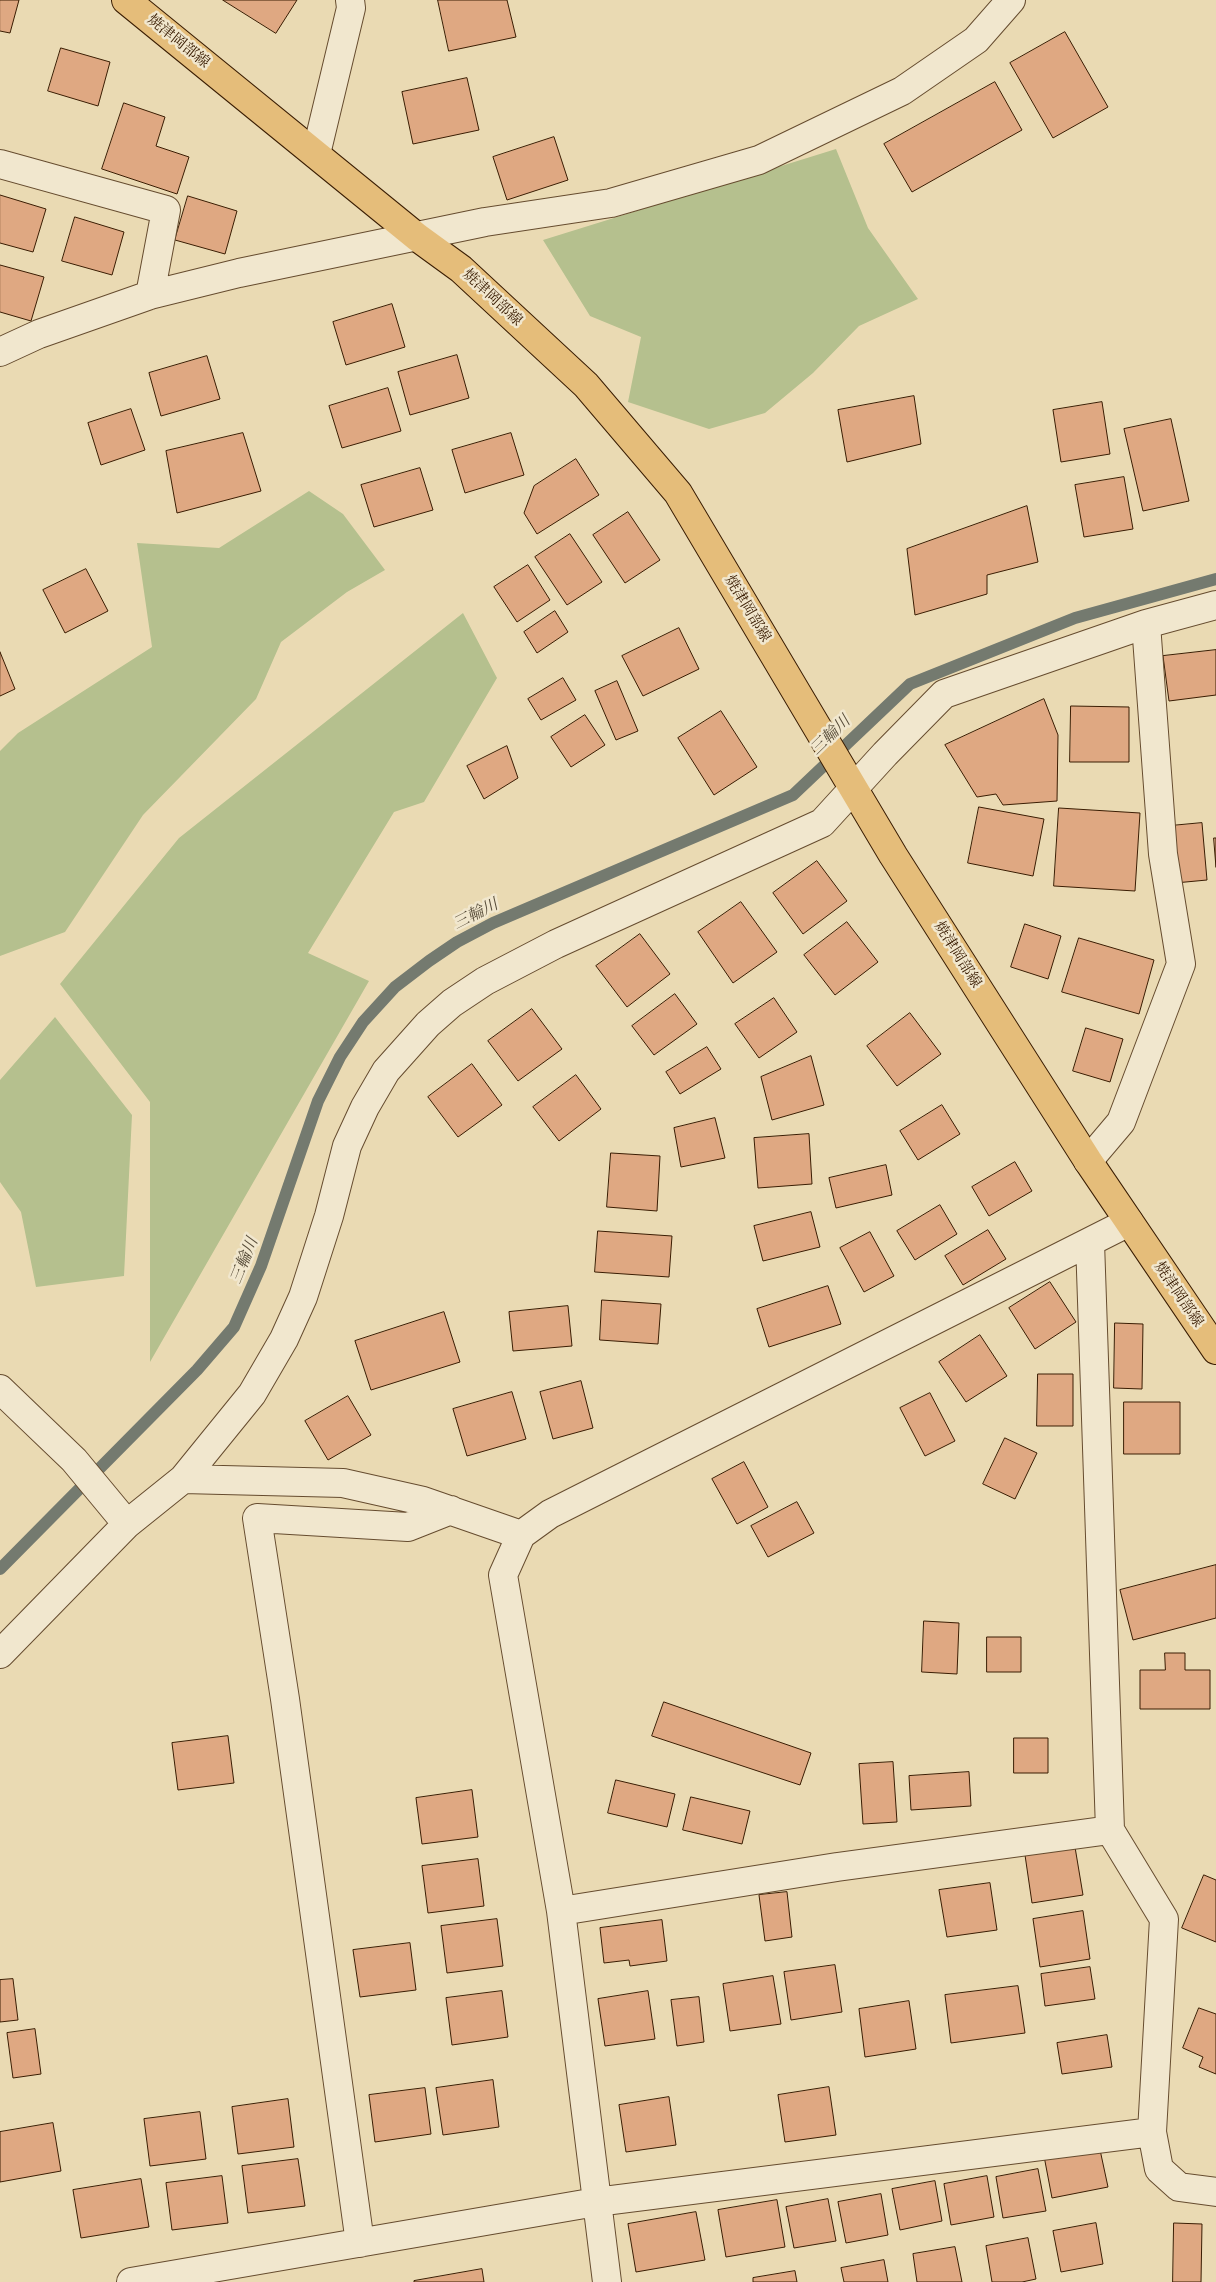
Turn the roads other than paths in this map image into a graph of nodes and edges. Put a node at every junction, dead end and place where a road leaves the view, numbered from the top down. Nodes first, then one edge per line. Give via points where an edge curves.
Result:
1 (126, 0) edge
2 (350, 0) edge
3 (1011, 0) edge
4 (316, 154) junction
5 (0, 164) edge
6 (417, 236) junction
7 (150, 295) junction
8 (12, 337) edge
9 (0, 352) edge
10 (1216, 604) edge
11 (1146, 624) junction
12 (855, 787) junction
13 (1088, 1160) junction
14 (1129, 1222) junction
15 (1090, 1242) junction
16 (1216, 1350) edge
17 (0, 1390) edge
18 (183, 1479) junction
19 (450, 1510) junction
20 (127, 1524) junction
21 (521, 1535) junction
22 (0, 1654) edge
23 (1110, 1830) junction
24 (560, 1911) junction
25 (1152, 2132) junction
26 (1216, 2192) edge
27 (596, 2202) junction
28 (360, 2243) junction
29 (167, 2279) edge
30 (131, 2282) edge
31 (607, 2282) edge

1 - 4 main road, 焼津岡部線
2 - 4 street via 351,8
3 - 6 street via 976,40 902,91 759,160 610,203
4 - 6 main road, 焼津岡部線
5 - 7 street via 166,210
6 - 7 street
6 - 12 main road, 焼津岡部線 via 461,268 586,385 678,493
7 - 8 street
8 - 9 street
10 - 11 street
11 - 12 street via 944,694
11 - 13 street via 1163,854 1181,964 1121,1122
12 - 13 main road, 焼津岡部線
12 - 18 street via 822,823 520,962 452,1003 428,1024 386,1071 347,1146 304,1298 284,1339 252,1394
13 - 14 main road, 焼津岡部線
14 - 15 street
14 - 16 main road, 焼津岡部線
15 - 21 street via 550,1514
15 - 23 street
17 - 20 street via 74,1460
18 - 19 street via 343,1483 423,1500
18 - 20 street
19 - 21 street
19 - 28 street via 408,1527 257,1518 286,1699
20 - 22 street
21 - 24 street via 503,1576
23 - 24 street via 837,1867
23 - 25 street via 1164,1919
24 - 27 street
25 - 26 street via 1159,2169 1179,2187
25 - 27 street
27 - 28 street
27 - 31 street
28 - 29 street
29 - 30 street

